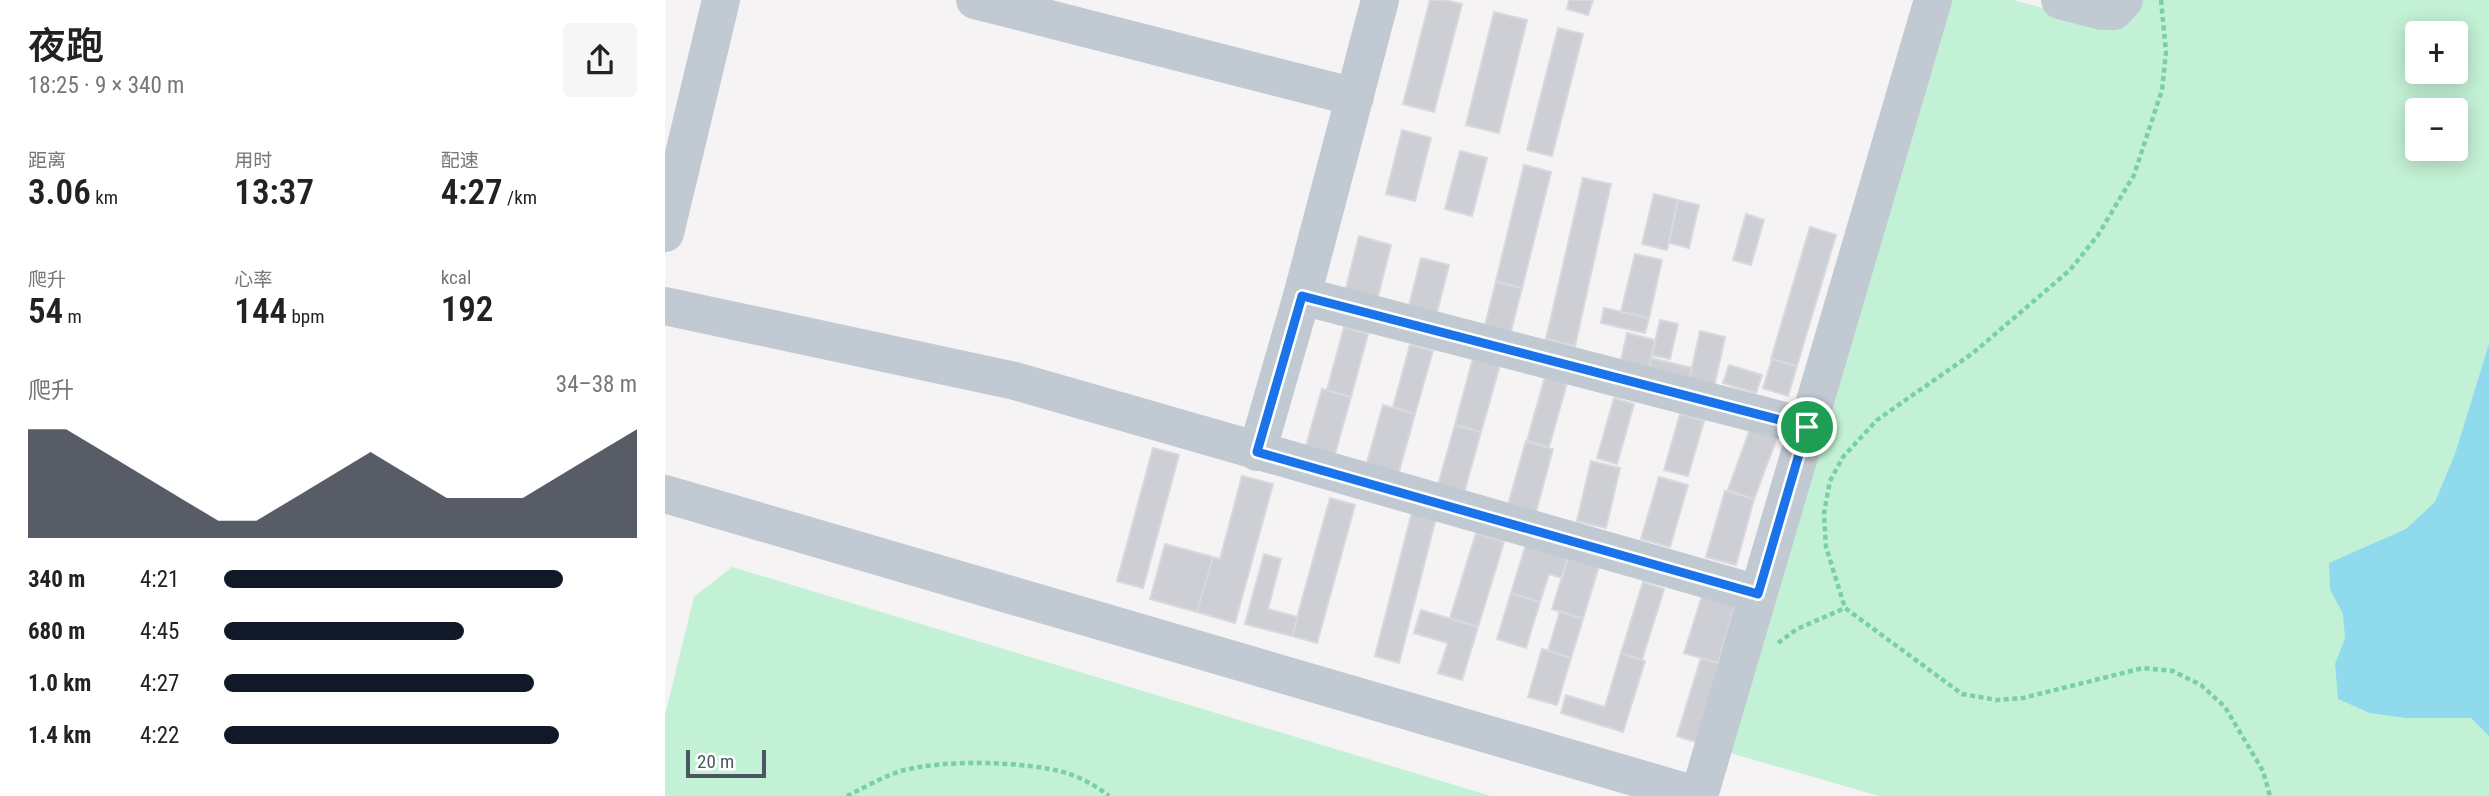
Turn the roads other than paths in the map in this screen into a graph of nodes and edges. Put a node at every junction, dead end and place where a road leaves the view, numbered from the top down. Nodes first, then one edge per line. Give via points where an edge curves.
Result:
1 (721, 0) edge
2 (975, 0) edge
3 (1380, 0) edge
4 (1933, 0) edge
5 (2060, 0) edge
6 (2125, 0) edge
7 (1355, 97) junction
8 (665, 233) edge
9 (1302, 296) junction
10 (665, 306) edge
11 (1807, 427) junction
12 (1257, 452) junction
13 (665, 494) edge
14 (1758, 594) junction
15 (1699, 796) edge

1 - 8 street
2 - 7 street
3 - 7 street
4 - 11 street
5 - 6 street via 2102,11 2114,10
7 - 9 street
9 - 11 street
9 - 12 street
10 - 12 street via 1015,381
11 - 14 street
12 - 14 street
13 - 15 street
14 - 15 street

